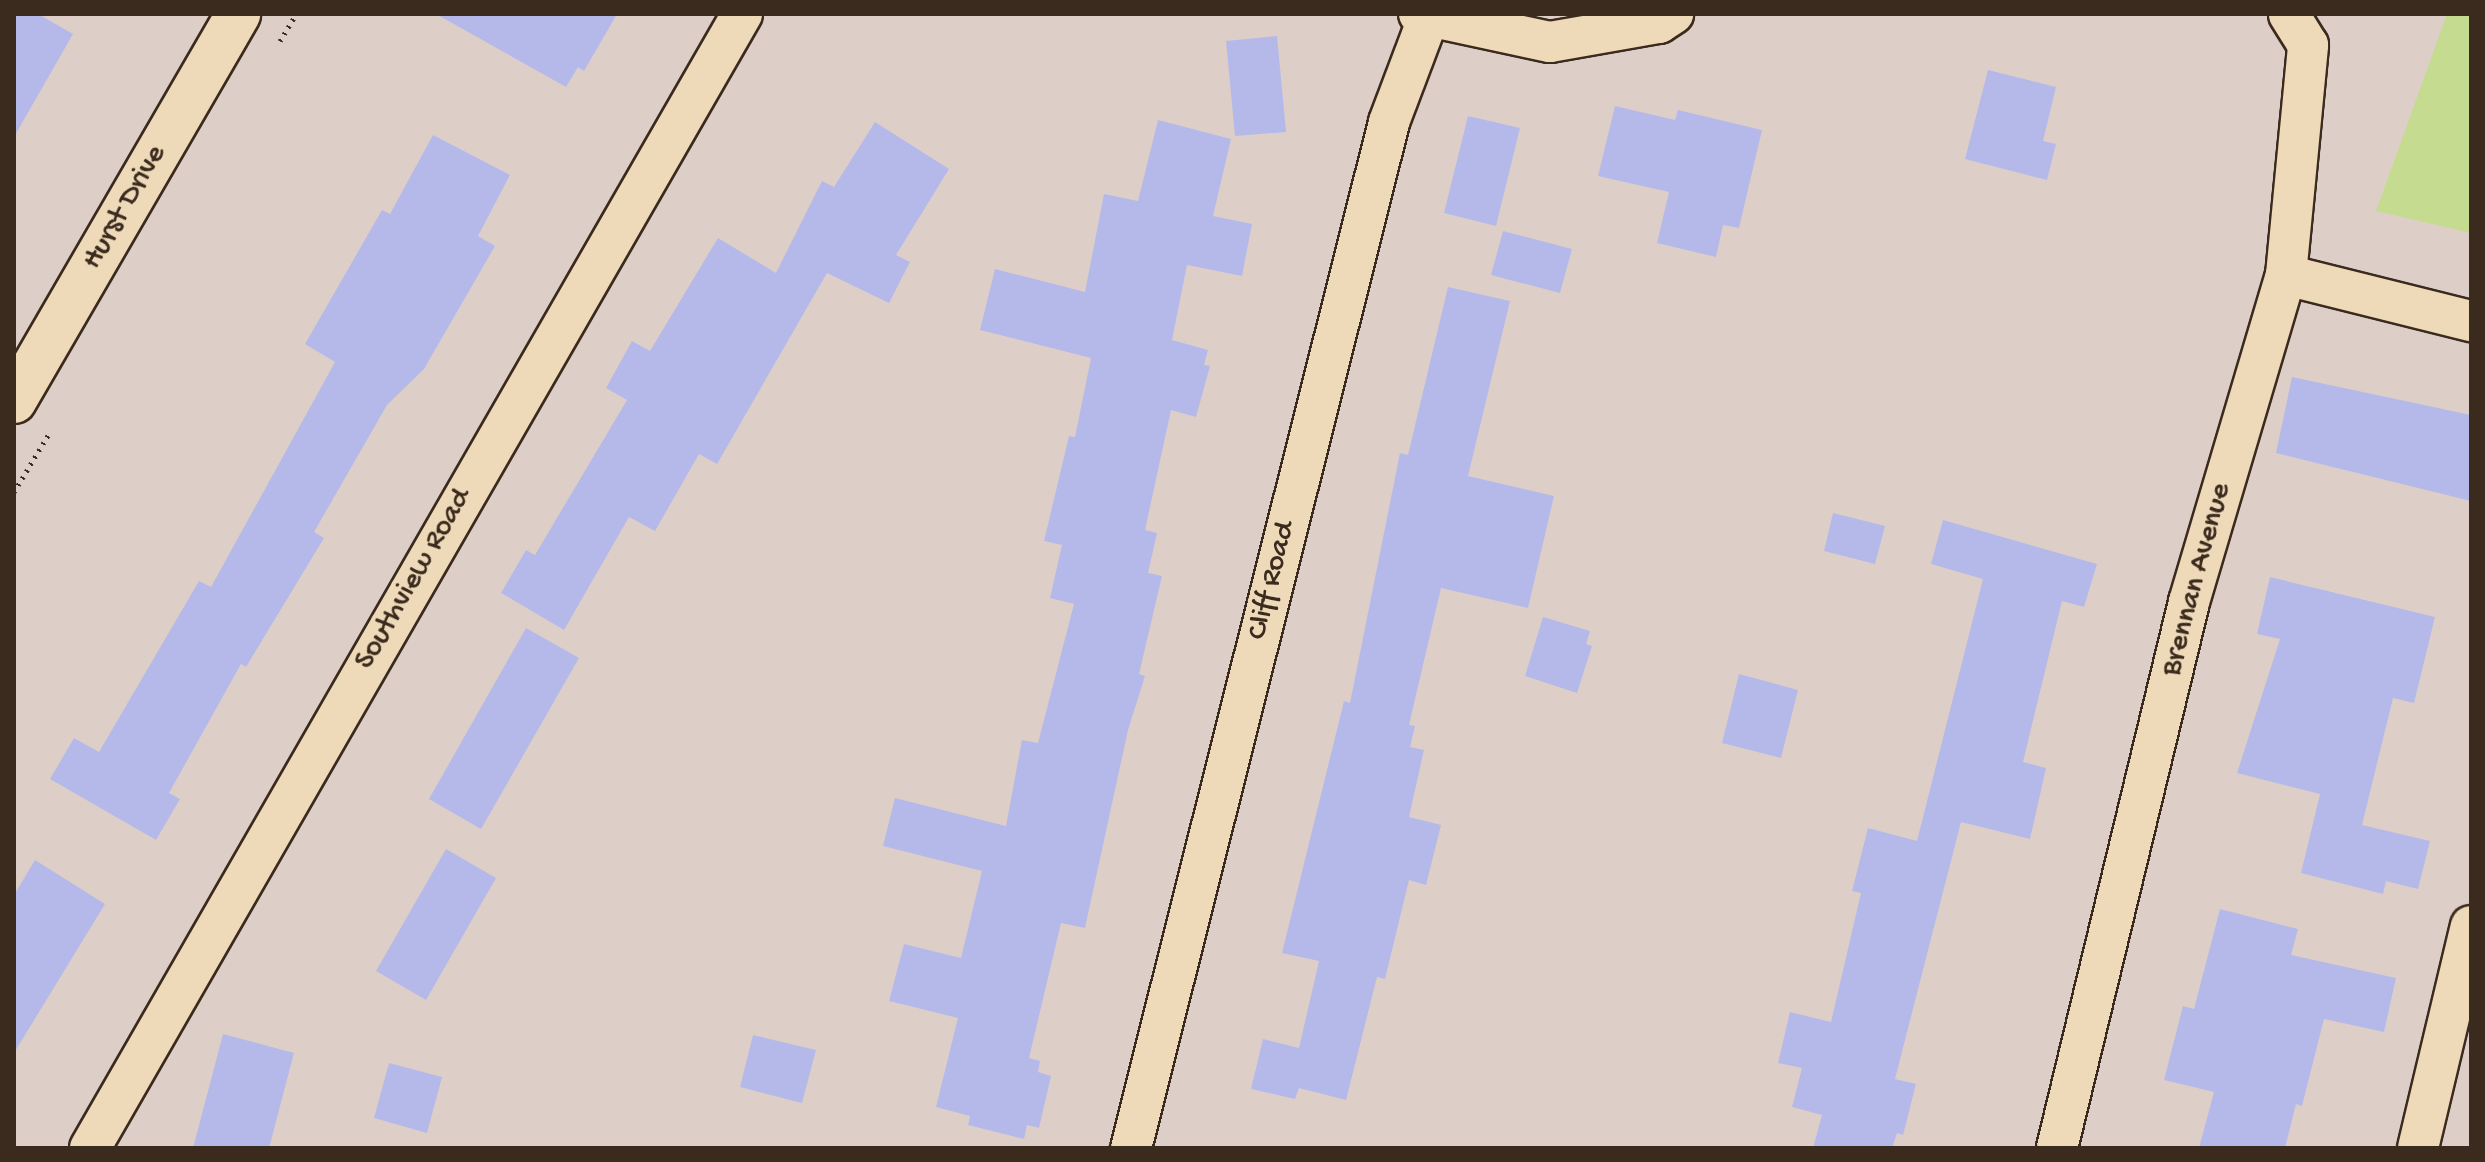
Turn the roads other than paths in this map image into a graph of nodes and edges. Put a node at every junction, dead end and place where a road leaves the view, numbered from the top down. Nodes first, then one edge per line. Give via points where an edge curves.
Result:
1 (238, 14) edge
2 (742, 14) edge
3 (1673, 14) edge
4 (2289, 14) edge
5 (1424, 16) edge
6 (2286, 275) junction
7 (2471, 321) edge
8 (14, 401) edge
9 (2471, 926) edge
10 (90, 1148) edge
11 (1131, 1148) edge
12 (2057, 1148) edge
13 (2418, 1148) edge

1 - 8 street, Hurst Drive
2 - 10 street, Southview Road
3 - 5 street via 1659,23 1550,42
4 - 6 street, Brennan Avenue via 2308,45
5 - 11 street, Cliff Road via 1389,122
6 - 7 street
6 - 12 street, Brennan Avenue via 2189,602
9 - 13 street

